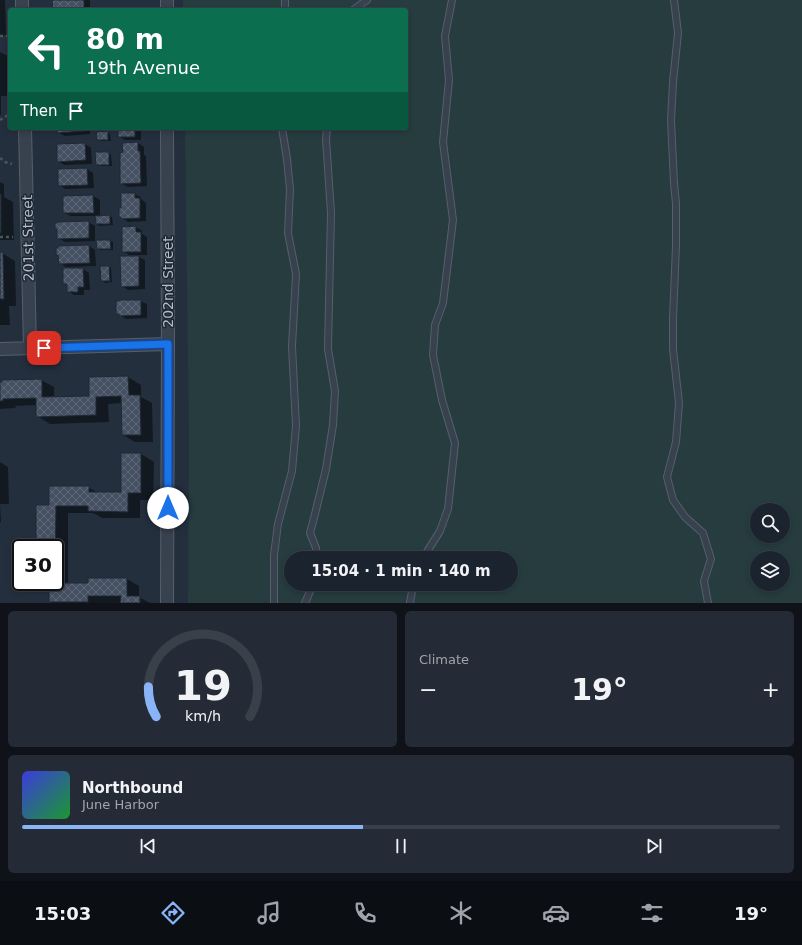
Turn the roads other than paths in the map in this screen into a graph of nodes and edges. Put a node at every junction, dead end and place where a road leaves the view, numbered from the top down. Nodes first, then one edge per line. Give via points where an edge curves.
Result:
1 (367, 0) edge
2 (452, 0) edge
3 (674, 0) edge
4 (356, 8) edge
5 (25, 130) edge
6 (167, 130) edge
7 (282, 130) edge
8 (327, 130) edge
9 (168, 344) junction
10 (30, 348) junction
11 (0, 349) edge
12 (316, 551) edge
13 (428, 551) edge
14 (309, 591) edge
15 (412, 591) edge
16 (167, 603) edge
17 (274, 603) edge
18 (305, 603) edge
19 (410, 603) edge
20 (708, 603) edge

1 - 4 lane
2 - 13 lane via 445,36 449,80 443,142 453,220 443,303 435,325 433,356 442,400 455,443 448,509 440,531
3 - 20 lane via 678,33 672,82 671,120 676,204 673,348 679,403 676,442 667,478 672,500 703,534 711,559 704,581
5 - 10 street, 201st Street
6 - 9 street, 202nd Street
7 - 17 lane via 290,189 288,233 296,274 292,346 296,426 292,471 278,524 274,555
8 - 12 lane via 331,213 328,349 335,391 326,469 310,533
9 - 10 street
9 - 16 street, 202nd Street
10 - 11 street
14 - 18 lane
15 - 19 lane

